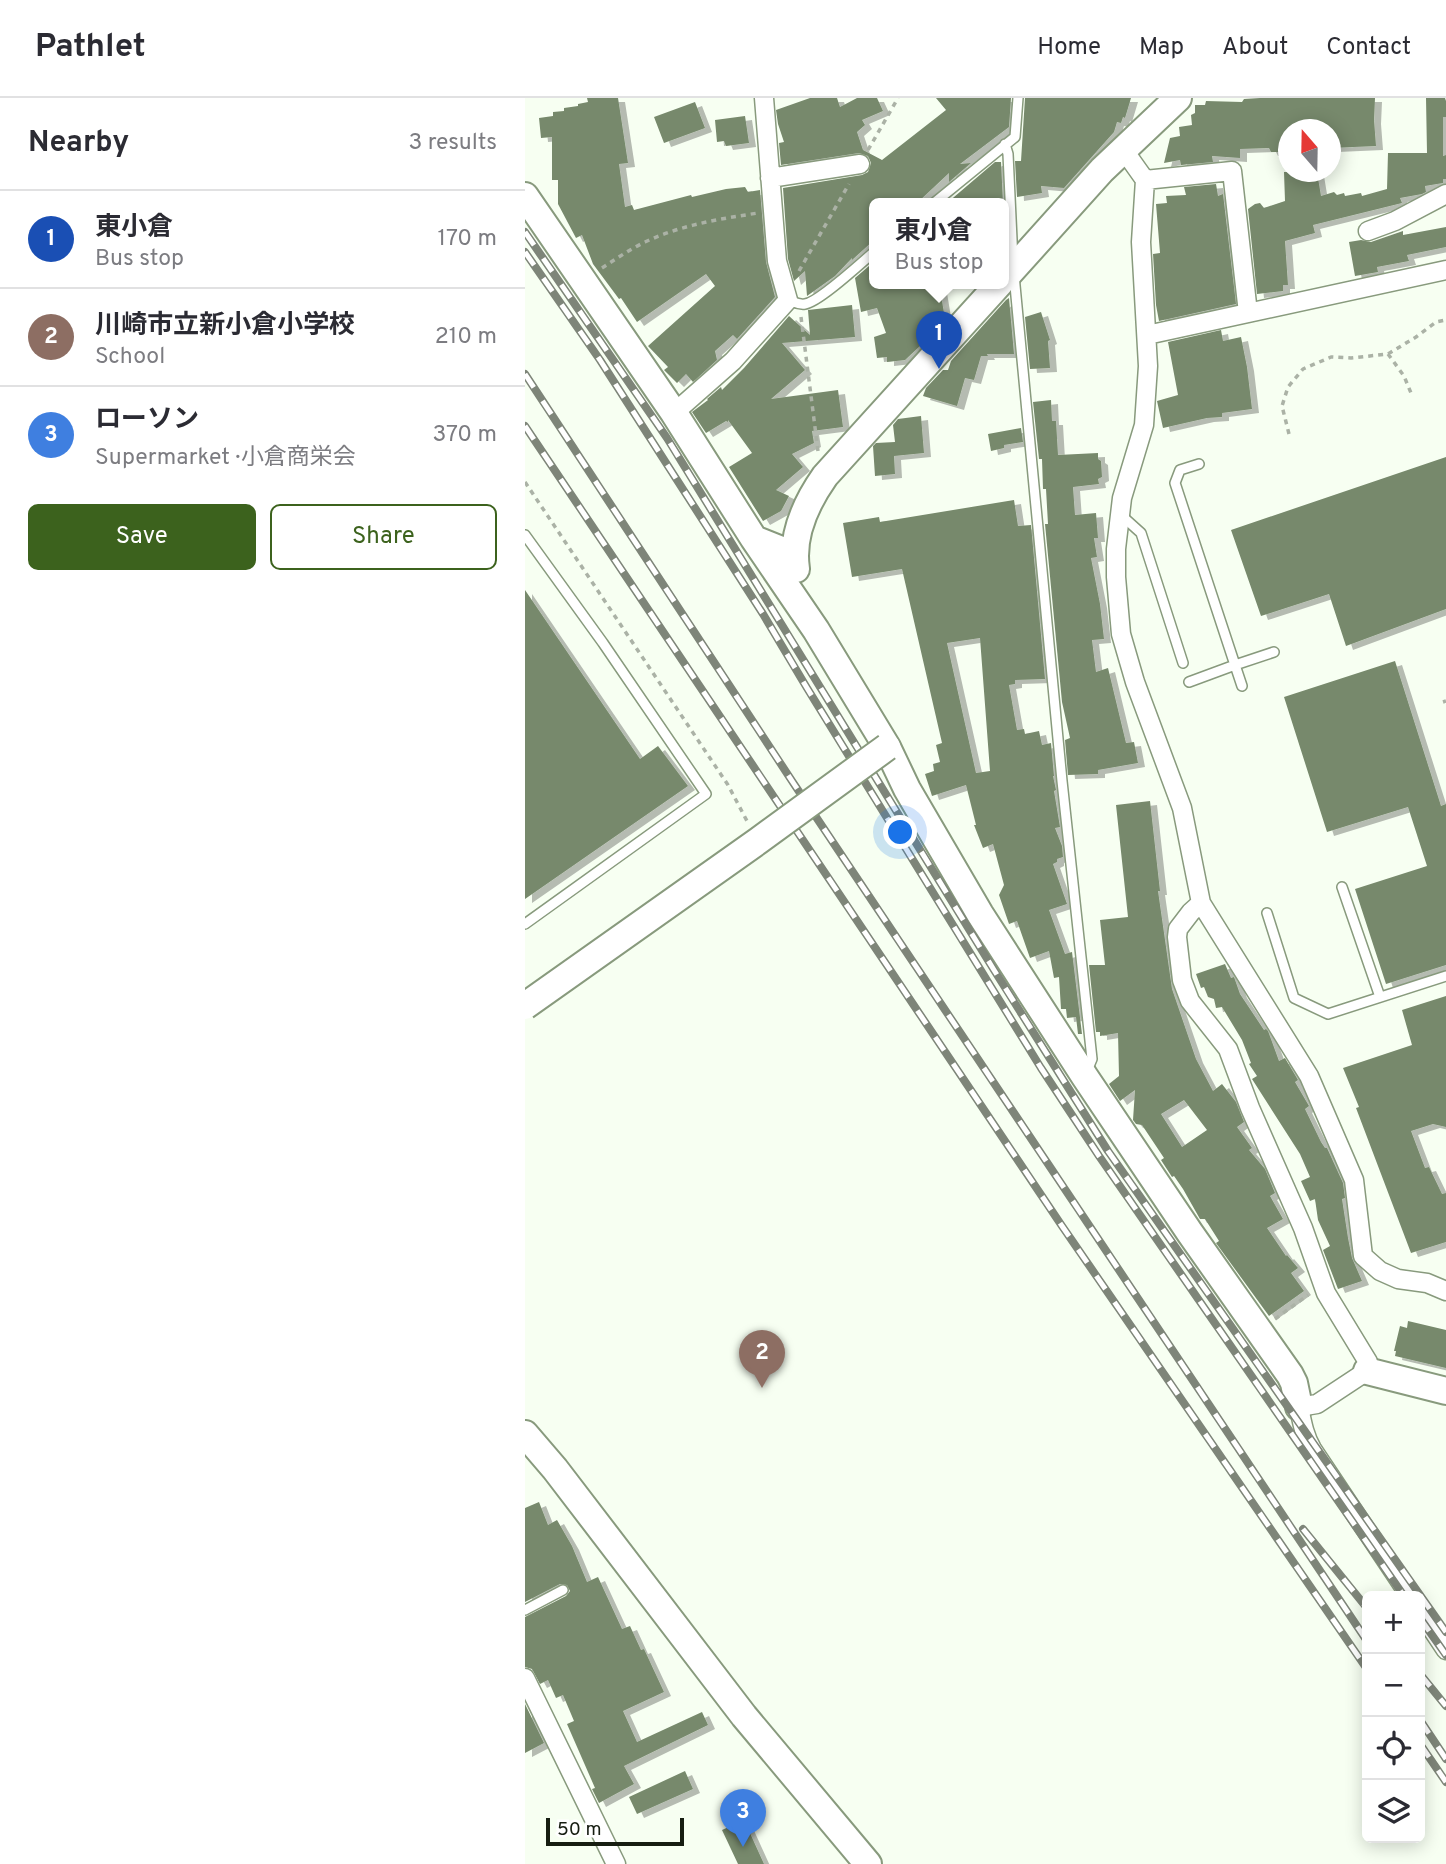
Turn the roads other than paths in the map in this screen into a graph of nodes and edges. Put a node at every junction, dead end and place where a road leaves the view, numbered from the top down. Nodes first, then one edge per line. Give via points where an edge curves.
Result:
1 (764, 98) edge
2 (1018, 98) edge
3 (1178, 98) edge
4 (1005, 144) junction
5 (1123, 149) junction
6 (860, 164) road end
7 (770, 178) junction
8 (1145, 180) junction
9 (1446, 194) edge
10 (525, 196) edge
11 (940, 198) edge
12 (1007, 198) edge
13 (1368, 231) dead end
14 (869, 256) edge
15 (1446, 270) edge
16 (1009, 274) edge
17 (995, 289) edge
18 (1007, 289) edge
19 (791, 300) junction
20 (1248, 313) junction
21 (1147, 335) junction
22 (674, 413) junction
23 (1199, 464) dead end
24 (1120, 514) junction
25 (525, 535) edge
26 (754, 539) junction
27 (794, 555) junction
28 (816, 630) junction
29 (1275, 652) dead end
30 (1183, 663) dead end
31 (1235, 665) junction
32 (1189, 682) dead end
33 (1242, 686) dead end
34 (887, 747) junction
35 (1342, 887) dead end
36 (1201, 903) junction
37 (1267, 913) dead end
38 (525, 924) edge
39 (1446, 976) edge
40 (1380, 997) junction
41 (525, 1006) edge
42 (1085, 1077) junction
43 (1446, 1291) edge
44 (1367, 1371) junction
45 (1446, 1391) edge
46 (1299, 1407) junction
47 (525, 1434) edge
48 (563, 1590) dead end
49 (1407, 1591) edge
50 (525, 1610) edge
51 (1425, 1618) edge
52 (1446, 1650) edge
53 (525, 1678) edge
54 (616, 1864) edge
55 (867, 1864) edge

1 - 7 street
2 - 4 lane via 1015,136
3 - 5 street
4 - 11 lane
4 - 12 lane
5 - 8 street
5 - 16 street
6 - 7 street
7 - 19 street via 777,261
8 - 20 street via 1232,172
8 - 21 street via 1141,242
9 - 13 street
10 - 22 street
14 - 19 lane via 808,304
15 - 20 street
17 - 27 street via 825,476 804,511
18 - 42 lane via 1092,1059
19 - 22 street via 733,361
20 - 21 street
21 - 24 street via 1144,425
22 - 26 street
23 - 31 lane via 1180,470 1175,482
24 - 30 lane via 1141,533
24 - 36 street via 1116,558 1121,634 1182,808
25 - 38 lane via 706,794
26 - 27 street
26 - 28 street
27 - 28 street via 799,587
28 - 34 street
29 - 31 lane
31 - 32 lane
31 - 33 lane
34 - 41 street, bridge
34 - 42 street via 981,914
35 - 40 lane
36 - 43 street via 1310,1076 1354,1180 1363,1256 1398,1279
36 - 44 street via 1178,929 1182,980 1190,1001 1228,1049 1327,1293 1368,1362
37 - 40 lane via 1294,998 1328,1014
39 - 40 lane
42 - 46 street via 1290,1375
44 - 45 street
44 - 46 street via 1317,1404
46 - 49 street via 1312,1449
47 - 55 street via 744,1716
48 - 50 lane
51 - 52 street
53 - 54 street

